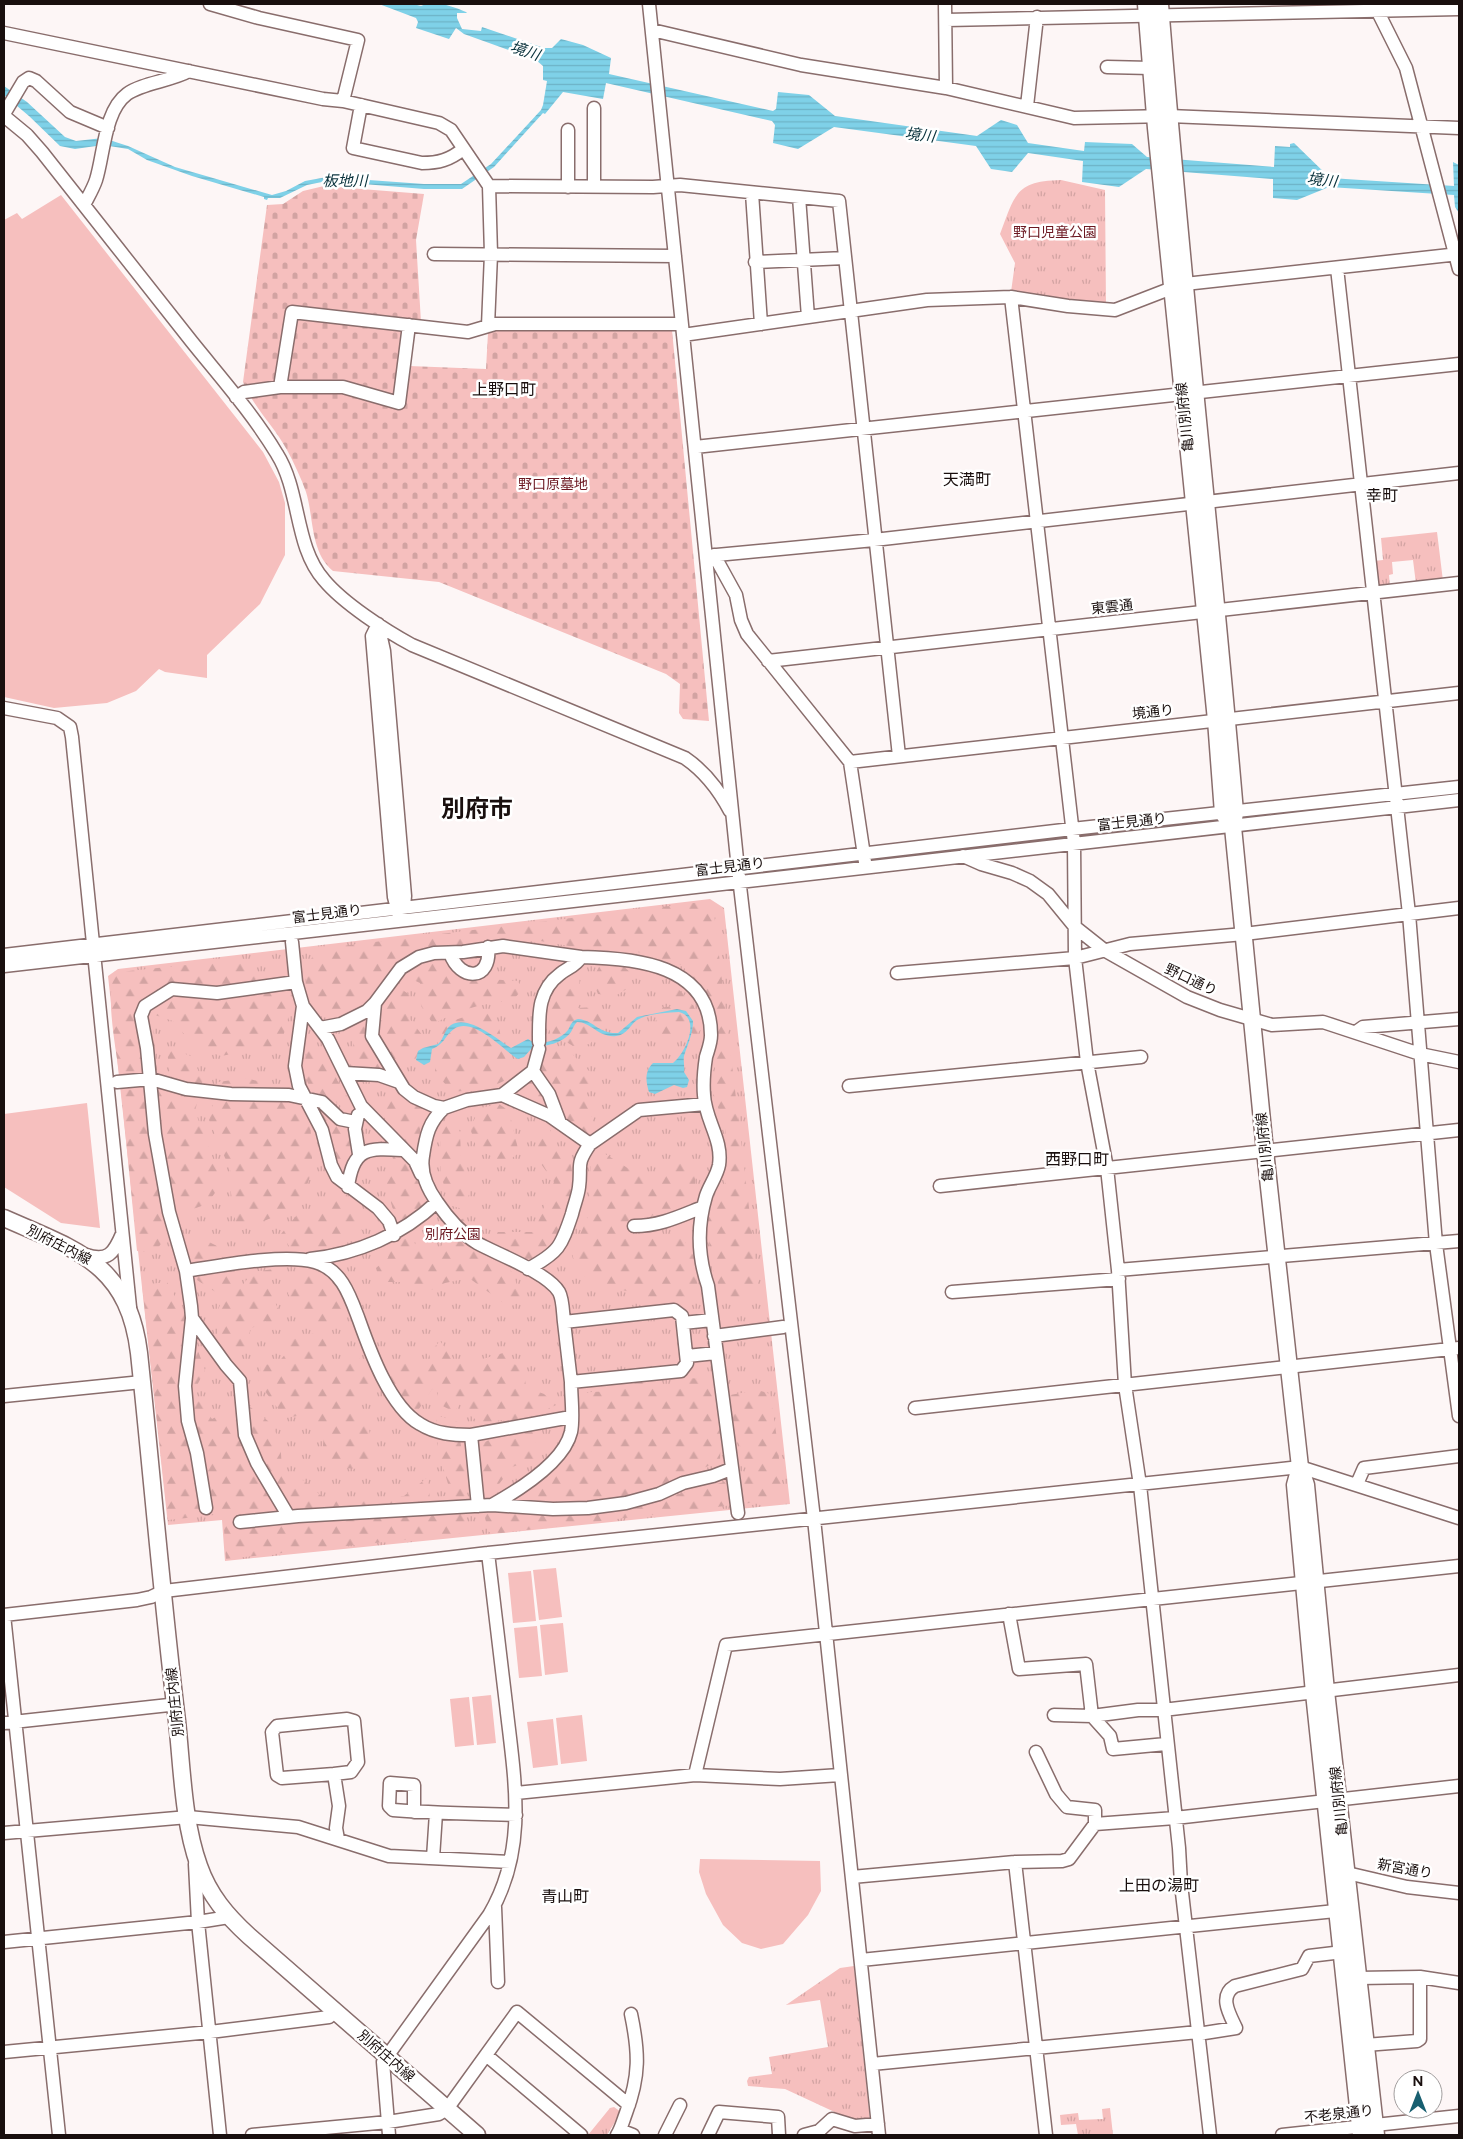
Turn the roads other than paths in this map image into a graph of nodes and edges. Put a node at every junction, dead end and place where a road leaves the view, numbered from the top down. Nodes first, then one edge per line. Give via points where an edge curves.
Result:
1 (210, 4) edge
2 (648, 4) edge
3 (945, 4) edge
4 (1375, 7) edge
5 (1459, 8) edge
6 (1244, 9) edge
7 (1153, 10) edge
8 (1037, 17) junction
9 (946, 20) junction
10 (652, 30) junction
11 (4, 33) edge
12 (1107, 67) dead end
13 (1151, 68) junction
14 (189, 71) junction
15 (946, 88) junction
16 (343, 101) junction
17 (362, 105) junction
18 (1027, 106) junction
19 (594, 108) dead end
20 (5, 113) edge
21 (1162, 123) junction
22 (1421, 126) junction
23 (1459, 128) edge
24 (568, 130) dead end
25 (107, 133) junction
26 (463, 149) junction
27 (488, 184) junction
28 (568, 186) junction
29 (594, 186) junction
30 (668, 186) junction
31 (752, 193) junction
32 (799, 197) junction
33 (84, 205) junction
34 (434, 254) dead end
35 (491, 254) junction
36 (1457, 254) edge
37 (675, 256) junction
38 (845, 258) junction
39 (803, 260) junction
40 (755, 262) junction
41 (1337, 268) junction
42 (1459, 269) edge
43 (1178, 286) junction
44 (1011, 297) junction
45 (850, 311) junction
46 (808, 317) junction
47 (761, 324) junction
48 (409, 325) junction
49 (488, 326) junction
50 (683, 329) junction
51 (1459, 364) edge
52 (1350, 376) junction
53 (280, 387) junction
54 (1190, 394) junction
55 (236, 397) junction
56 (1025, 412) junction
57 (862, 429) junction
58 (695, 447) junction
59 (1459, 473) edge
60 (1362, 485) junction
61 (1200, 503) junction
62 (1037, 521) junction
63 (874, 540) junction
64 (710, 555) junction
65 (1459, 583) edge
66 (1372, 593) junction
67 (1211, 611) junction
68 (378, 624) junction
69 (1049, 629) junction
70 (412, 645) junction
71 (887, 648) junction
72 (768, 661) junction
73 (385, 662) junction
74 (1459, 693) edge
75 (1386, 702) junction
76 (4, 708) edge
77 (1222, 720) junction
78 (1062, 737) junction
79 (899, 756) junction
80 (850, 762) junction
81 (1459, 787) edge
82 (1397, 800) junction
83 (1459, 800) edge
84 (1230, 817) junction
85 (733, 820) junction
86 (1072, 830) junction
87 (1074, 843) junction
88 (947, 844) junction
89 (962, 856) junction
90 (865, 861) junction
91 (739, 875) junction
92 (1459, 908) edge
93 (401, 913) junction
94 (1409, 914) junction
95 (1075, 927) junction
96 (1244, 934) junction
97 (292, 942) dead end
98 (488, 947) junction
99 (95, 950) junction
100 (1104, 950) junction
101 (450, 953) junction
102 (4, 955) edge
103 (581, 957) junction
104 (1075, 958) junction
105 (4, 966) edge
106 (897, 973) dead end
107 (296, 982) junction
108 (375, 1003) junction
109 (303, 1006) junction
110 (1252, 1019) junction
111 (1459, 1019) edge
112 (1417, 1023) junction
113 (320, 1028) junction
114 (1356, 1032) junction
115 (1420, 1054) junction
116 (1141, 1057) dead end
117 (1088, 1062) junction
118 (1459, 1062) edge
119 (533, 1071) junction
120 (346, 1073) junction
121 (151, 1079) junction
122 (117, 1082) dead end
123 (399, 1082) junction
124 (848, 1086) dead end
125 (502, 1095) junction
126 (306, 1098) junction
127 (705, 1104) junction
128 (361, 1106) junction
129 (444, 1108) junction
130 (355, 1122) junction
131 (560, 1123) junction
132 (1459, 1130) edge
133 (1428, 1134) junction
134 (590, 1144) junction
135 (403, 1150) junction
136 (1265, 1151) junction
137 (359, 1154) junction
138 (1107, 1168) junction
139 (424, 1179) junction
140 (940, 1186) dead end
141 (348, 1187) junction
142 (437, 1202) junction
143 (703, 1207) junction
144 (4, 1218) edge
145 (634, 1226) dead end
146 (123, 1230) junction
147 (394, 1235) junction
148 (1459, 1242) edge
149 (1436, 1244) junction
150 (79, 1252) junction
151 (1277, 1257) junction
152 (302, 1260) junction
153 (528, 1270) junction
154 (186, 1271) junction
155 (1119, 1274) junction
156 (952, 1292) dead end
157 (131, 1314) junction
158 (192, 1318) junction
159 (712, 1320) junction
160 (564, 1322) junction
161 (683, 1323) junction
162 (783, 1327) dead end
163 (714, 1336) junction
164 (1455, 1349) edge
165 (716, 1353) junction
166 (687, 1356) junction
167 (1289, 1367) junction
168 (142, 1382) junction
169 (571, 1382) junction
170 (1125, 1385) junction
171 (4, 1396) edge
172 (915, 1408) dead end
173 (1459, 1416) edge
174 (571, 1417) junction
175 (471, 1435) junction
176 (1459, 1456) edge
177 (1300, 1467) junction
178 (732, 1469) junction
179 (1357, 1484) junction
180 (1140, 1485) junction
181 (492, 1504) junction
182 (478, 1506) junction
183 (206, 1508) dead end
184 (738, 1513) dead end
185 (289, 1517) junction
186 (1459, 1518) edge
187 (814, 1519) junction
188 (240, 1522) dead end
189 (488, 1554) junction
190 (1459, 1566) edge
191 (1310, 1582) junction
192 (164, 1591) junction
193 (1153, 1600) junction
194 (1009, 1614) junction
195 (4, 1615) edge
196 (826, 1636) junction
197 (1459, 1676) edge
198 (1320, 1692) junction
199 (169, 1705) dead end
200 (1163, 1710) junction
201 (1054, 1715) dead end
202 (1092, 1716) junction
203 (10, 1722) edge
204 (1166, 1744) junction
205 (1036, 1752) dead end
206 (334, 1774) junction
207 (694, 1775) junction
208 (840, 1775) junction
209 (1459, 1786) edge
210 (516, 1793) junction
211 (1332, 1800) junction
212 (414, 1812) dead end
213 (436, 1813) junction
214 (516, 1815) junction
215 (188, 1817) junction
216 (1175, 1818) junction
217 (1095, 1824) junction
218 (27, 1830) junction
219 (4, 1832) edge
220 (338, 1839) junction
221 (195, 1852) junction
222 (433, 1858) junction
223 (510, 1862) junction
224 (1015, 1862) junction
225 (1346, 1873) junction
226 (852, 1878) junction
227 (1459, 1893) edge
228 (495, 1906) junction
229 (1344, 1910) junction
230 (229, 1917) junction
231 (198, 1922) junction
232 (1186, 1926) junction
233 (39, 1938) junction
234 (4, 1942) edge
235 (1024, 1943) junction
236 (1349, 1952) junction
237 (861, 1960) junction
238 (1420, 1977) junction
239 (1358, 1978) junction
240 (498, 1982) dead end
241 (1459, 1983) edge
242 (335, 2011) junction
243 (631, 2014) dead end
244 (210, 2032) junction
245 (1198, 2033) junction
246 (1365, 2045) junction
247 (50, 2048) junction
248 (1036, 2048) junction
249 (4, 2052) edge
250 (486, 2055) junction
251 (387, 2057) junction
252 (872, 2064) junction
253 (680, 2104) dead end
254 (629, 2105) junction
255 (447, 2109) junction
256 (1459, 2116) edge
257 (388, 2122) junction
258 (879, 2130) edge
259 (1368, 2130) edge
260 (619, 2132) edge
261 (60, 2135) edge
262 (220, 2135) edge
263 (252, 2135) edge
264 (390, 2135) edge
265 (477, 2135) edge
266 (581, 2135) edge
267 (633, 2135) edge
268 (665, 2135) edge
269 (708, 2135) edge
270 (779, 2135) edge
271 (804, 2135) edge
272 (1046, 2135) edge
273 (1210, 2135) edge
274 (1282, 2135) edge

1 - 16 street via 358,40
2 - 10 street
3 - 9 street
4 - 5 street
4 - 6 street
4 - 22 street via 1406,68
6 - 7 street
7 - 8 street
7 - 13 main road, 亀川別府線
7 - 21 main road, 亀川別府線
8 - 9 street
8 - 18 street
9 - 15 street
10 - 15 street via 801,65
10 - 30 street
11 - 14 street
12 - 13 street
13 - 21 main road, 亀川別府線
14 - 16 street
14 - 25 street via 178,78 126,95 114,111
15 - 18 street
16 - 17 street
17 - 26 street via 439,123 451,130
17 - 26 street via 353,148 422,163 443,161
18 - 21 street via 1074,118
19 - 29 street
20 - 25 street via 26,79 33,80 70,112
20 - 33 street
21 - 22 street
21 - 43 main road, 亀川別府線
22 - 23 street
22 - 36 street
24 - 28 street
25 - 33 street via 96,181
26 - 27 street
27 - 28 street
27 - 35 street
28 - 29 street
29 - 30 street
30 - 31 street
30 - 37 street
31 - 32 street
31 - 40 street
32 - 38 street via 839,201
32 - 39 street
33 - 55 street
34 - 35 street
35 - 37 street
35 - 49 street
36 - 41 street
36 - 42 street
37 - 50 street
38 - 39 street
38 - 45 street
39 - 40 street
39 - 46 street
40 - 47 street
41 - 43 street
41 - 52 street
43 - 44 street via 1115,310
43 - 54 main road, 亀川別府線
44 - 45 street via 927,300
44 - 56 street
45 - 46 street
45 - 57 street
46 - 47 street
47 - 50 street
48 - 49 street via 468,332
48 - 53 street via 292,312
48 - 53 street via 399,403 343,386
49 - 50 street
50 - 58 street
51 - 52 street
52 - 54 street
52 - 60 street
53 - 55 street via 244,392
54 - 56 street
54 - 61 main road, 亀川別府線
55 - 68 street via 278,454 291,486 306,546 317,570 336,593
56 - 57 street
56 - 62 street
57 - 58 street
57 - 63 street
58 - 64 street
59 - 60 street
60 - 61 street
60 - 66 street
61 - 62 street
61 - 67 main road, 亀川別府線
62 - 63 street
62 - 69 street
63 - 64 street
63 - 71 street
64 - 72 street via 736,595 747,634
64 - 85 street
65 - 66 street, 東雲通
66 - 67 street, 東雲通
66 - 75 street
67 - 69 street, 東雲通
67 - 77 main road, 亀川別府線
68 - 70 street
68 - 73 street
68 - 93 street via 372,636 394,897
69 - 71 street, 東雲通
69 - 78 street
70 - 73 street via 397,646 388,653
70 - 85 street via 685,758 714,785
71 - 72 street, 東雲通
71 - 79 street
72 - 80 street
73 - 93 street
74 - 75 street, 境通り
75 - 77 street, 境通り
75 - 82 street
76 - 99 street via 57,718 70,727
77 - 78 street, 境通り
77 - 84 main road, 亀川別府線
78 - 79 street, 境通り
78 - 86 street
79 - 80 street, 境通り
80 - 90 street
81 - 82 street, 富士見通り
82 - 83 street, 富士見通り
82 - 84 street, 富士見通り
82 - 84 street, 富士見通り via 1274,808
82 - 94 street
84 - 86 street
84 - 87 street, 富士見通り
84 - 96 main road, 亀川別府線
85 - 91 street
86 - 87 street
86 - 88 street
87 - 89 street, 富士見通り
87 - 95 street
88 - 89 street, 野口通り
88 - 90 street
89 - 90 street, 富士見通り
89 - 95 street, 野口通り via 1030,881 1048,894
90 - 91 street, 富士見通り
91 - 93 street, 富士見通り
91 - 187 street
92 - 94 street
93 - 99 street, 富士見通り
94 - 96 street
94 - 112 street
95 - 100 street, 野口通り
95 - 104 street
96 - 100 street via 1130,944
96 - 110 main road, 亀川別府線
97 - 107 street
98 - 101 street
98 - 101 street via 487,965 475,973 461,971
98 - 103 street via 503,946
99 - 102 street
99 - 105 street, 富士見通り
99 - 146 street
100 - 104 street
100 - 110 street, 野口通り via 1187,997
101 - 108 street via 426,955 407,964
103 - 119 street via 555,978 544,992
103 - 127 street via 626,959 658,966 674,972 692,988 704,1005 710,1025 703,1087
104 - 106 street
104 - 117 street
107 - 109 street
107 - 121 street via 217,993 179,989 165,992 145,1006 141,1016
108 - 113 street via 355,1019
108 - 123 street via 372,1036
109 - 113 street
109 - 126 street via 295,1072
110 - 114 street, 野口通り via 1272,1025 1323,1022
110 - 136 main road, 亀川別府線
111 - 112 street
112 - 114 street via 1363,1027
112 - 115 street
113 - 120 street
114 - 115 street, 野口通り via 1386,1045
115 - 118 street, 野口通り
115 - 133 street
116 - 117 street
117 - 124 street
117 - 138 street
119 - 125 street
119 - 131 street via 549,1094
120 - 123 street via 379,1075
120 - 128 street
121 - 122 street
121 - 126 street via 186,1089
121 - 154 street via 155,1134 169,1212
123 - 129 street via 414,1096
125 - 129 street via 467,1100
125 - 131 street
126 - 130 street via 322,1102 340,1119
126 - 141 street via 322,1130 331,1165 337,1177
127 - 134 street via 640,1110
127 - 143 street via 719,1146 720,1160
128 - 130 street
128 - 135 street
129 - 139 street via 433,1118 425,1139
130 - 137 street
131 - 134 street
132 - 133 street
133 - 136 street
133 - 149 street
134 - 153 street via 581,1157 579,1189 563,1242 550,1257
135 - 137 street via 376,1148
135 - 139 street via 415,1162
136 - 138 street
136 - 151 main road, 亀川別府線
137 - 141 street via 353,1163
138 - 140 street
138 - 155 street
139 - 142 street
141 - 147 street via 378,1208 389,1221
142 - 147 street via 419,1219
142 - 153 street via 468,1237
143 - 145 street via 663,1223
143 - 159 street via 699,1246
144 - 150 main road, 別府庄内線
146 - 150 street via 117,1247 105,1256 96,1258
146 - 157 street
147 - 152 street via 344,1254
148 - 149 street
149 - 151 street
149 - 164 street
150 - 157 main road, 別府庄内線 via 107,1274
151 - 155 street
151 - 167 main road, 亀川別府線
152 - 154 street via 267,1260
152 - 175 street via 319,1264 343,1281 379,1369 407,1413 418,1423 443,1434
153 - 160 street via 559,1292
154 - 158 street
155 - 156 street
155 - 170 street
157 - 168 main road, 別府庄内線
158 - 183 street via 185,1386 188,1421
158 - 185 street via 240,1381 245,1436 256,1463
159 - 161 street
159 - 163 street
160 - 161 street via 674,1310 682,1316
160 - 169 street
161 - 166 street
162 - 163 street
163 - 165 street
164 - 167 street
164 - 173 street
165 - 166 street
165 - 178 street
166 - 169 street via 687,1363 681,1371
167 - 170 street
167 - 177 main road, 亀川別府線
168 - 171 street
168 - 192 main road, 別府庄内線
169 - 174 street
170 - 172 street
170 - 180 street
174 - 175 street
174 - 181 street via 570,1436 562,1449 519,1488
175 - 182 street
176 - 179 street via 1364,1468
177 - 179 street
177 - 180 street
177 - 191 main road, 亀川別府線 via 1306,1485
178 - 181 street via 626,1503 571,1509
178 - 184 street
179 - 186 street
180 - 187 street
180 - 193 street
181 - 182 street
182 - 185 street
185 - 188 street
187 - 189 street
187 - 196 street
189 - 192 street
189 - 210 street
190 - 191 street
191 - 193 street
191 - 198 main road, 亀川別府線
192 - 195 street via 151,1598
192 - 215 main road, 別府庄内線
193 - 194 street
193 - 200 street
194 - 196 street
194 - 202 street via 1019,1669 1086,1664
195 - 203 street
196 - 207 street via 726,1645
196 - 208 street
197 - 198 street
198 - 200 street
198 - 211 main road, 亀川別府線
199 - 203 street
200 - 202 street
200 - 204 street
201 - 202 street
202 - 204 street via 1110,1736 1113,1749
203 - 218 street
204 - 216 street
205 - 217 street via 1056,1794 1067,1807 1095,1810
206 - 206 street via 282,1778 277,1775 272,1732 277,1726 354,1721 358,1762 351,1772
206 - 220 street via 339,1806
207 - 208 street via 780,1779
207 - 210 street
208 - 226 street
209 - 211 street
210 - 214 street
211 - 216 street
211 - 225 main road, 亀川別府線
211 - 229 main road, 亀川別府線
212 - 213 street
213 - 214 street
213 - 222 street
214 - 223 street
215 - 218 street
215 - 220 street via 298,1827
215 - 221 main road, 別府庄内線
216 - 217 street
216 - 232 street
217 - 224 street via 1069,1859
218 - 219 street
218 - 233 street
220 - 222 street via 388,1856
221 - 230 main road, 別府庄内線 via 210,1890
221 - 231 street
222 - 223 street
223 - 228 street
224 - 226 street
224 - 235 street
225 - 227 street, 新宮通り via 1407,1887
225 - 229 main road, 亀川別府線
226 - 237 street
228 - 240 street
228 - 251 street
229 - 232 street
229 - 236 main road, 亀川別府線
230 - 231 street
230 - 242 main road, 別府庄内線
231 - 233 street
231 - 244 street
232 - 235 street
232 - 245 street
233 - 234 street
233 - 247 street
235 - 237 street
235 - 248 street
236 - 239 main road, 亀川別府線
236 - 245 street via 1309,1956 1302,1969 1235,1986 1226,1998 1236,2028
236 - 259 main road, 亀川別府線
237 - 252 street
238 - 239 street
238 - 241 street
238 - 246 street via 1420,2039
239 - 246 main road, 亀川別府線
242 - 244 street via 329,2017
242 - 251 main road, 別府庄内線
243 - 254 street via 638,2073
244 - 247 street
244 - 262 street
245 - 248 street
245 - 273 street
246 - 259 main road, 亀川別府線
247 - 249 street
247 - 261 street
248 - 252 street
248 - 272 street
250 - 254 street via 517,2012
250 - 255 street
250 - 266 street
251 - 255 main road, 別府庄内線
251 - 257 street via 382,2066
252 - 258 street
253 - 268 street
254 - 260 street
255 - 257 street via 439,2114
255 - 265 main road, 別府庄内線
256 - 259 street, 不老泉通り
257 - 263 street
257 - 264 street
258 - 271 street via 832,2119 819,2131
259 - 274 street, 不老泉通り
260 - 267 street
269 - 270 street via 719,2112 778,2117

